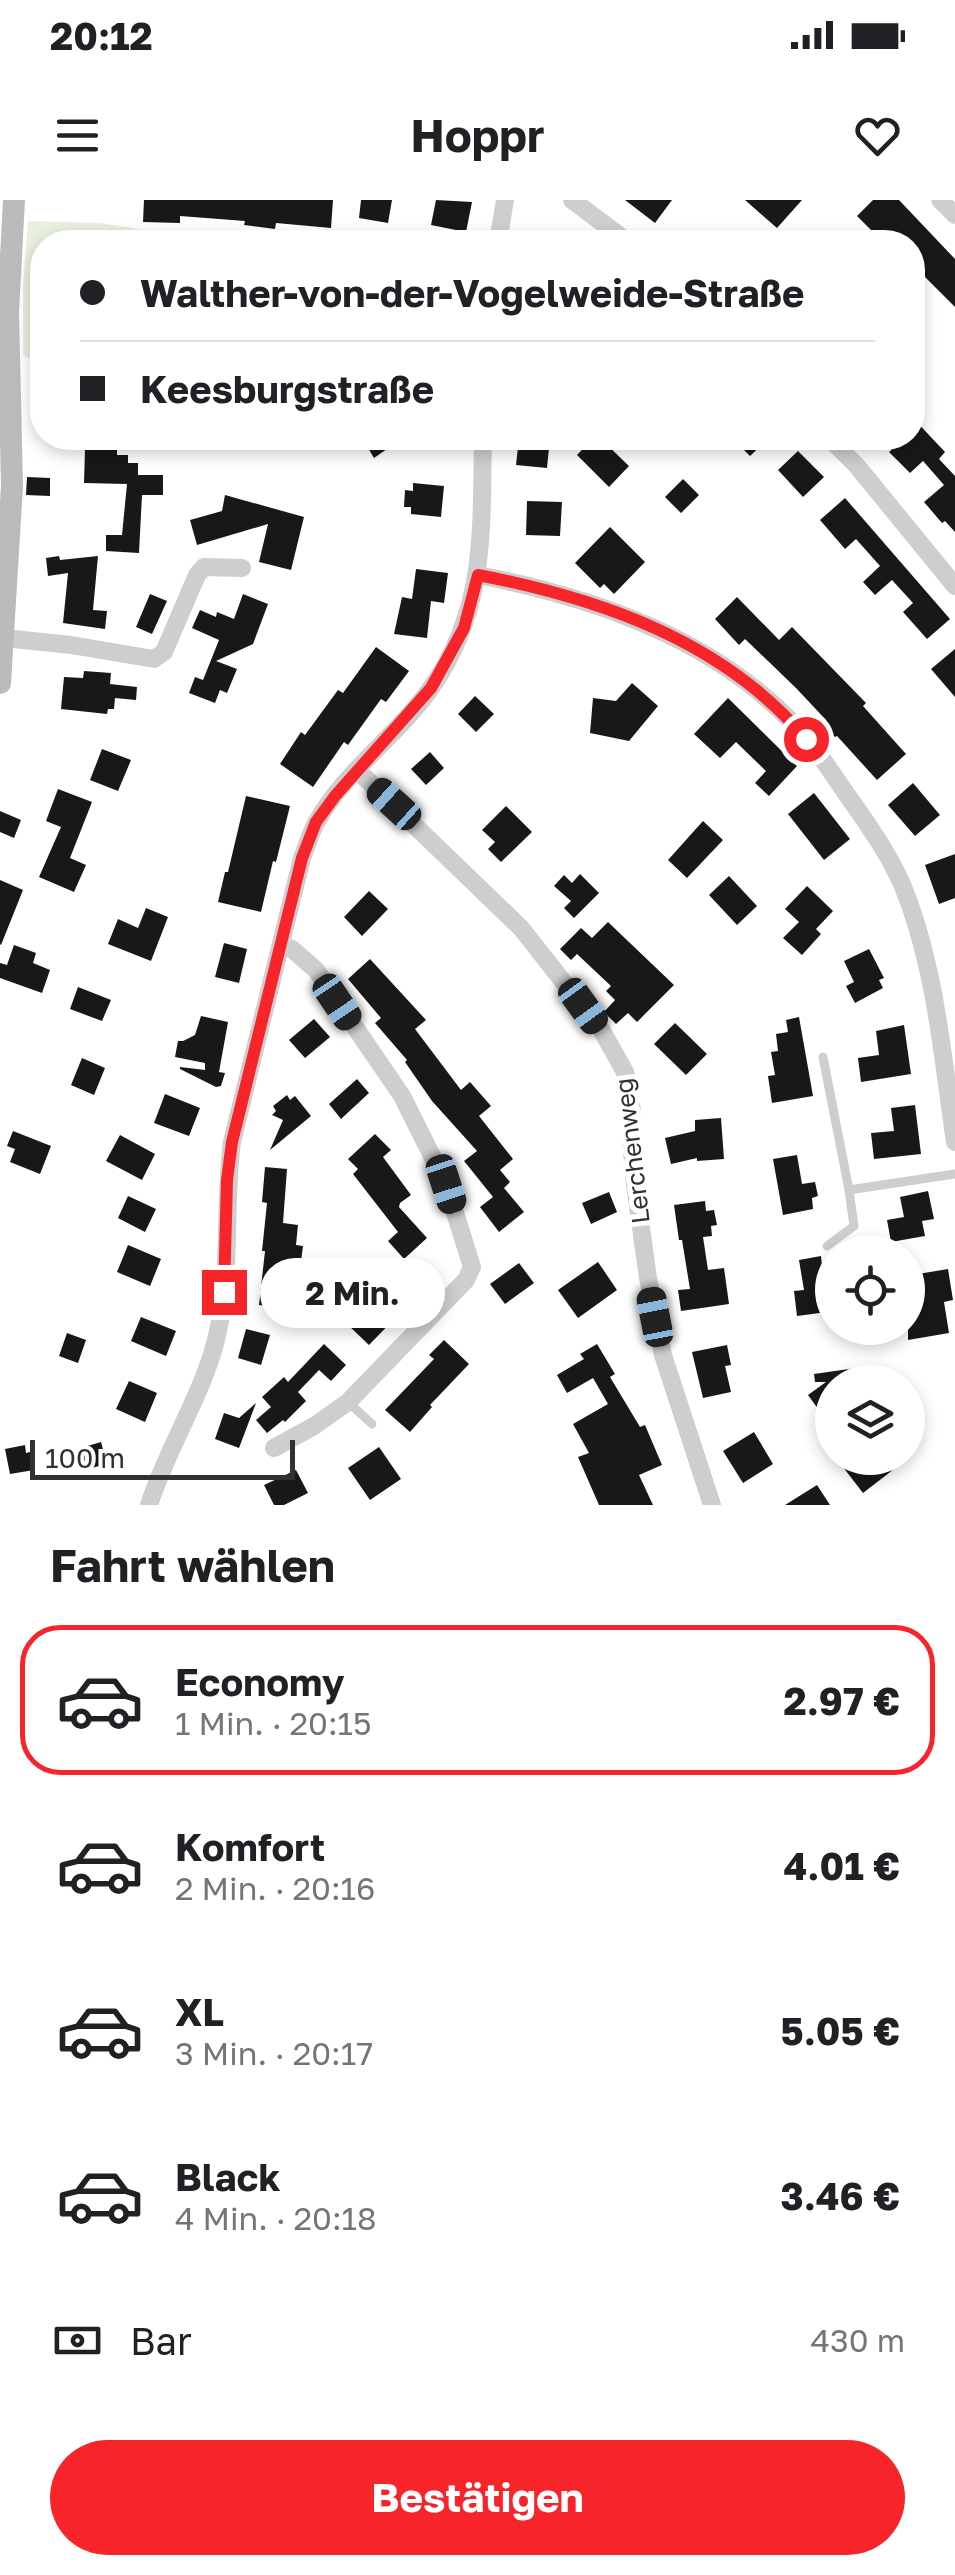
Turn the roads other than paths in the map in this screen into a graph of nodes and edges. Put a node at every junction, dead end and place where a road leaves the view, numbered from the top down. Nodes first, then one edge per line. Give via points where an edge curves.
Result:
1 (14, 200) edge
2 (505, 200) edge
3 (572, 200) edge
4 (940, 200) edge
5 (955, 215) edge
6 (500, 230) edge
7 (612, 230) edge
8 (5, 250) edge
9 (483, 450) edge
10 (842, 450) edge
11 (4, 564) edge
12 (242, 568) dead end
13 (478, 575) junction
14 (955, 586) edge
15 (4, 638) junction
16 (0, 683) edge
17 (358, 771) junction
18 (281, 946) junction
19 (823, 1057) dead end
20 (955, 1142) edge
21 (955, 1174) edge
22 (849, 1190) junction
23 (842, 1235) edge
24 (348, 1402) junction
25 (372, 1424) dead end
26 (274, 1448) dead end
27 (148, 1505) edge
28 (712, 1505) edge

1 - 8 street
2 - 6 street
3 - 7 street
4 - 5 street
8 - 11 street via 12,470
9 - 13 street
10 - 14 street
11 - 15 street
12 - 15 street via 197,564 164,652 154,659
13 - 17 street via 464,628 431,688
13 - 20 street via 558,593 671,635 731,670 790,720 822,758 875,835 907,897 928,965
15 - 16 street
17 - 18 street via 316,822
17 - 28 street, Lerchenweg via 521,928 602,1031 624,1072 637,1204 663,1355
18 - 24 street via 316,970 402,1096 446,1184 472,1267
18 - 27 street via 232,1142 220,1326
19 - 22 lane
21 - 22 lane
22 - 23 lane via 854,1226
24 - 25 lane
24 - 26 street

